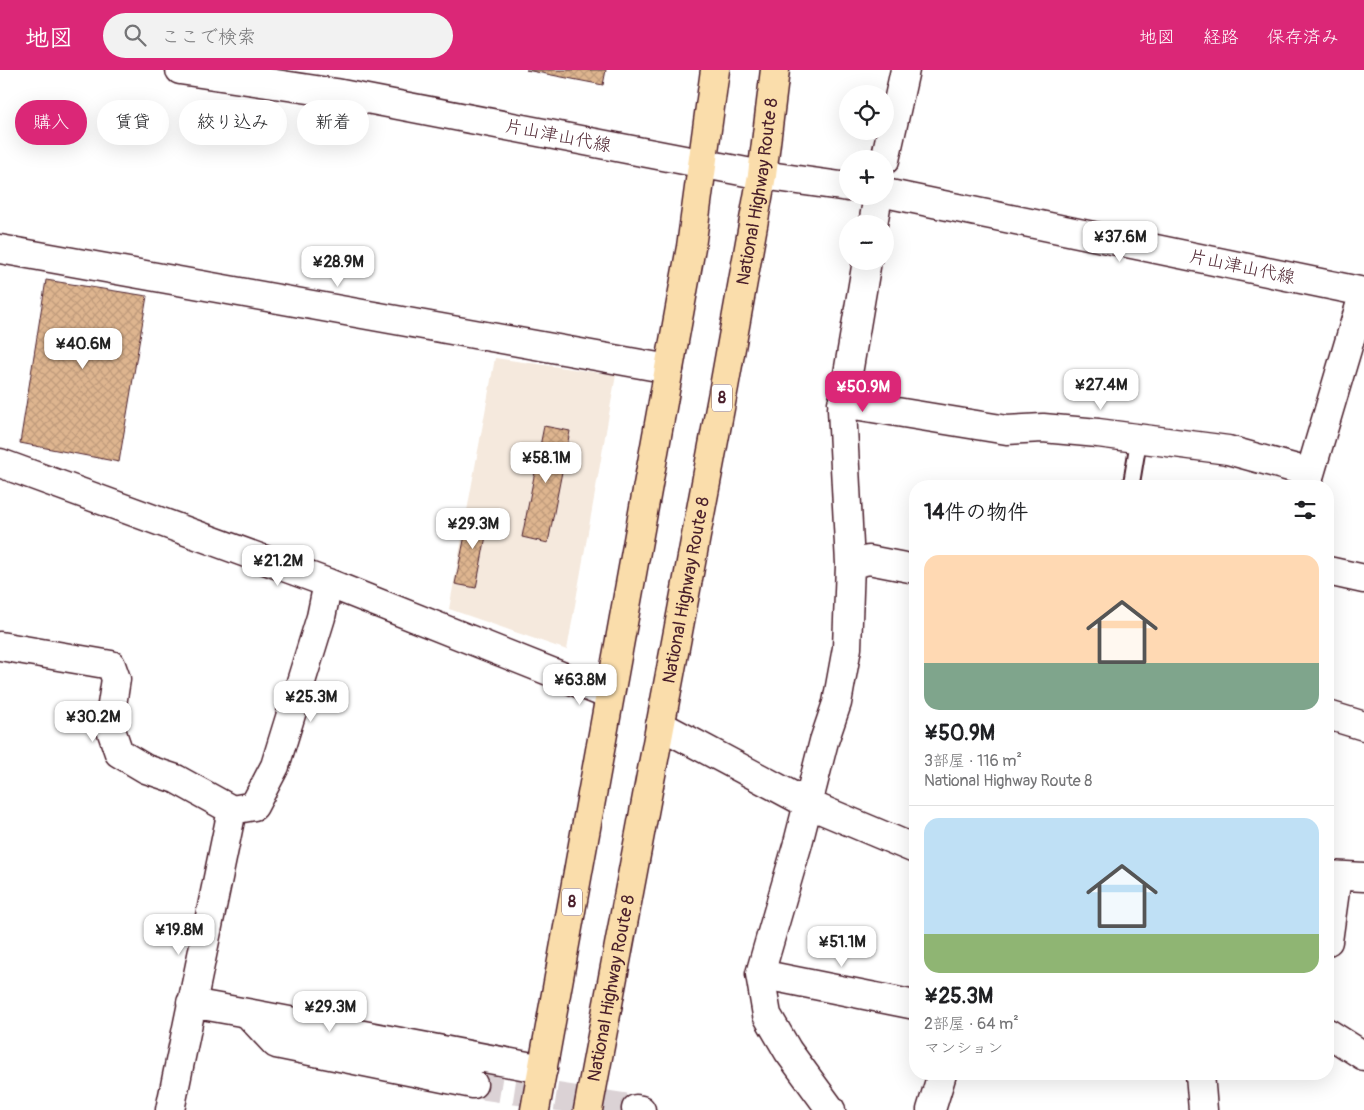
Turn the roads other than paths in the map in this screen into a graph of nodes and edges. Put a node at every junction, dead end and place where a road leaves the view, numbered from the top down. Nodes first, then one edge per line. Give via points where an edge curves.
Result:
1 (180, 70) edge
2 (715, 70) edge
3 (776, 70) edge
4 (904, 70) edge
5 (887, 150) edge
6 (703, 164) junction
7 (762, 175) junction
8 (839, 187) edge
9 (894, 195) edge
10 (0, 248) edge
11 (865, 270) edge
12 (1364, 292) edge
13 (669, 369) junction
14 (842, 403) junction
15 (1139, 438) junction
16 (0, 464) edge
17 (1132, 480) edge
18 (1308, 480) edge
19 (1309, 480) edge
20 (850, 564) junction
21 (909, 568) edge
22 (1334, 572) edge
23 (1364, 579) edge
24 (328, 583) junction
25 (0, 646) edge
26 (609, 695) junction
27 (1334, 717) edge
28 (660, 725) junction
29 (1364, 726) edge
30 (808, 804) junction
31 (232, 810) junction
32 (909, 846) edge
33 (1334, 876) edge
34 (1364, 877) edge
35 (760, 974) junction
36 (191, 1003) junction
37 (909, 1004) edge
38 (247, 1013) junction
39 (1334, 1037) edge
40 (1364, 1056) edge
41 (543, 1069) junction
42 (940, 1080) edge
43 (1200, 1080) edge
44 (473, 1084) tunnel mouth
45 (170, 1110) edge
46 (535, 1110) edge
47 (588, 1110) edge
48 (831, 1110) edge
49 (931, 1110) edge
50 (1203, 1110) edge

1 - 6 street, 片山津山代線 via 336,93
2 - 6 highway, 8
3 - 7 highway, National Highway Route 8 / 8
4 - 5 street
6 - 7 street, 片山津山代線
6 - 13 highway, 8
7 - 8 street, 片山津山代線
7 - 28 highway, National Highway Route 8 / 8
9 - 12 street, 片山津山代線
10 - 13 street
11 - 14 street
12 - 19 street
13 - 26 highway, 8
14 - 15 street via 1007,430 1043,428
14 - 20 street
15 - 17 lane
15 - 18 street via 1228,450 1297,469
16 - 24 street
20 - 21 street via 869,560
20 - 30 street via 847,648
22 - 23 street
24 - 26 street
24 - 31 street via 321,617 275,766 254,806
25 - 31 street via 111,665 116,679 109,724 119,753
26 - 41 highway, 8
27 - 29 street
28 - 30 street
28 - 47 highway, National Highway Route 8 / 8
30 - 32 street
30 - 35 street
31 - 36 street
33 - 34 street
35 - 37 street
35 - 48 street via 767,1015 788,1051
36 - 38 street
36 - 45 street
38 - 41 street
38 - 44 street via 276,1044
39 - 40 street
41 - 46 highway, 8
42 - 49 street
43 - 50 street

